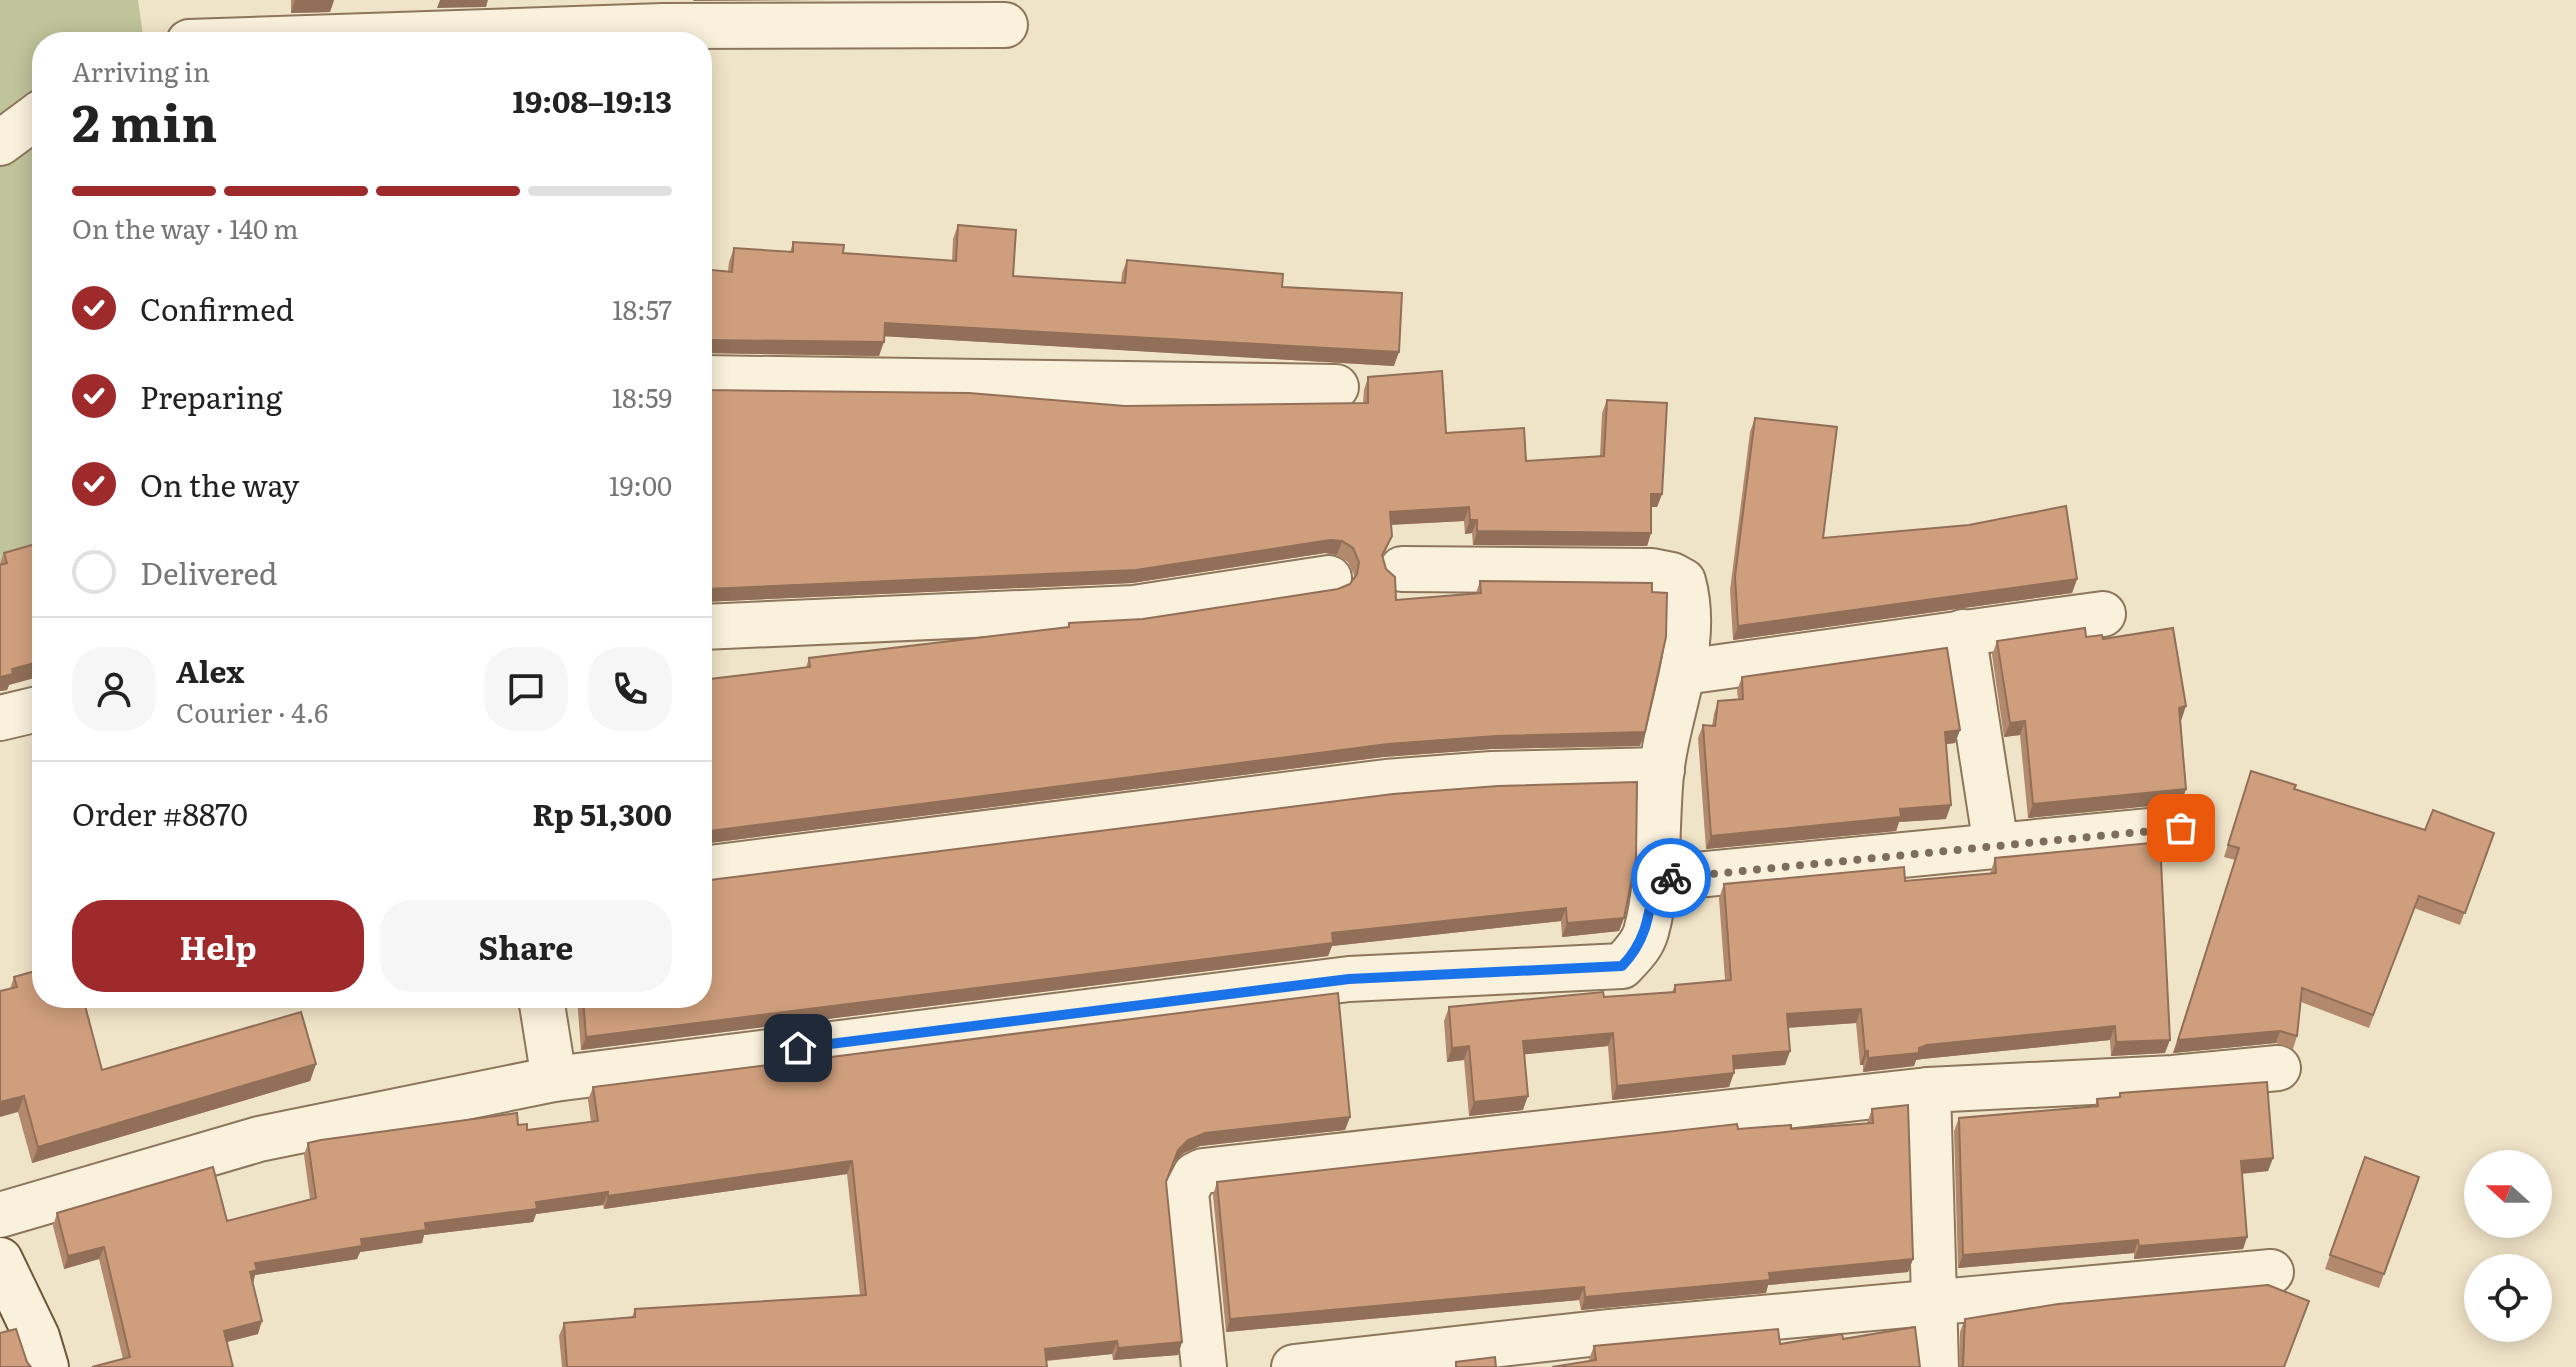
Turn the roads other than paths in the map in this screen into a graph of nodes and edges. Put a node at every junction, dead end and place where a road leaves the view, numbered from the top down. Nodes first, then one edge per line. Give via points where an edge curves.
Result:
1 (1005, 25) dead end
2 (485, 32) edge
3 (32, 119) edge
4 (0, 143) edge
5 (712, 378) edge
6 (1336, 387) dead end
7 (1402, 569) dead end
8 (1329, 578) dead end
9 (2103, 614) dead end
10 (712, 627) edge
11 (1963, 632) junction
12 (1684, 672) junction
13 (32, 710) edge
14 (0, 718) edge
15 (1662, 770) junction
16 (2181, 828) dead end
17 (1996, 846) junction
18 (712, 868) edge
19 (1655, 879) junction
20 (543, 1008) edge
21 (2278, 1068) dead end
22 (554, 1079) junction
23 (1928, 1090) junction
24 (0, 1215) edge
25 (0, 1260) edge
26 (2271, 1272) dead end
27 (1935, 1300) junction
28 (46, 1367) edge
29 (1204, 1367) edge
30 (1294, 1367) edge
31 (1936, 1367) edge

1 - 2 street
3 - 4 street
5 - 6 street
7 - 12 street via 1672,575 1683,581 1687,595
8 - 10 street via 1134,608
9 - 11 street
11 - 12 street
11 - 17 street
12 - 15 street
13 - 14 street
15 - 18 street via 1386,782
15 - 19 street
16 - 17 street
17 - 19 street
19 - 22 street via 1646,933 1622,966 1349,979
20 - 22 street
21 - 23 street
22 - 24 street via 259,1139
23 - 27 street
23 - 29 street via 1203,1171 1186,1192
25 - 28 street
26 - 27 street
27 - 30 street
27 - 31 street

